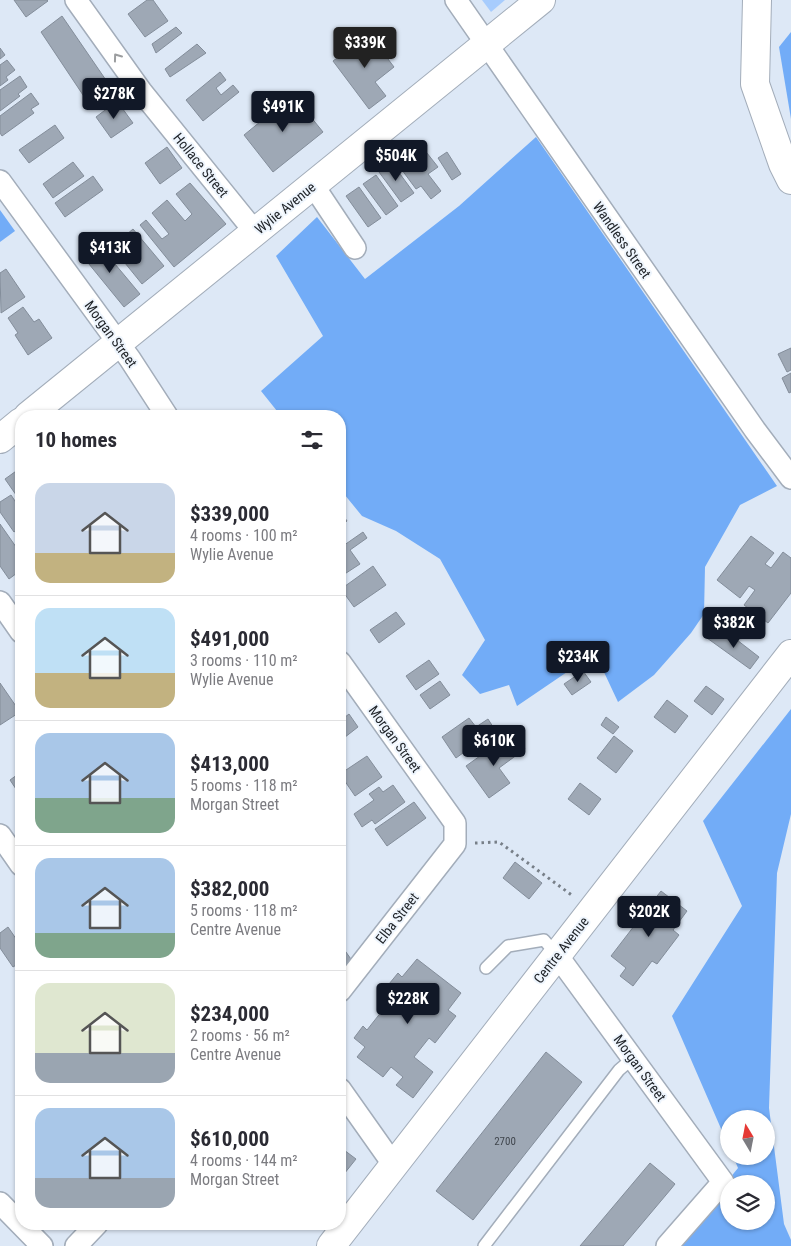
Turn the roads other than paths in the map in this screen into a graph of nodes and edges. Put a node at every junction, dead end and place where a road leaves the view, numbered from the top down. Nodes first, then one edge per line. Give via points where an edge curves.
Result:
1 (76, 0) edge
2 (456, 0) edge
3 (541, 0) edge
4 (757, 0) edge
5 (486, 44) junction
6 (791, 180) edge
7 (0, 181) edge
8 (313, 185) junction
9 (255, 232) junction
10 (355, 248) dead end
11 (118, 343) junction
12 (35, 410) edge
13 (163, 410) edge
14 (15, 427) edge
15 (0, 439) edge
16 (791, 478) edge
17 (2, 610) edge
18 (15, 625) edge
19 (791, 654) edge
20 (346, 670) edge
21 (0, 835) edge
22 (455, 844) joint
23 (15, 856) edge
24 (557, 955) junction
25 (486, 968) dead end
26 (346, 983) edge
27 (633, 1058) junction
28 (346, 1097) edge
29 (393, 1164) junction
30 (0, 1203) edge
31 (15, 1218) edge
32 (346, 1226) edge
33 (26, 1230) edge
34 (91, 1230) edge
35 (343, 1230) edge
36 (42, 1246) edge
37 (76, 1246) edge
38 (331, 1246) edge
39 (484, 1246) edge
40 (667, 1246) edge

9 -> 1 street, Hollace Street via 141,91
2 - 5 street, Wandless Street
3 - 5 main road, Wylie Avenue
4 - 6 main road via 755,84
5 - 8 main road, Wylie Avenue
5 - 16 street, Wandless Street
7 - 11 street, Morgan Street
8 - 9 main road, Wylie Avenue
8 - 10 street
9 - 11 main road, Wylie Avenue
11 - 12 main road, Wylie Avenue
11 - 13 street, Morgan Street
14 - 15 main road
17 - 18 street
19 - 24 main road, Centre Avenue
20 - 22 street, Morgan Street via 455,823
21 - 23 street
22 - 26 street, Elba Street
24 - 25 lane via 544,940 508,946
24 - 27 street, Morgan Street
24 - 29 main road, Centre Avenue
27 - 39 lane via 619,1070
27 - 40 street, Morgan Street via 723,1182
28 - 29 street
29 - 32 main road, Centre Avenue
30 - 31 street
33 - 36 street
34 - 37 street
35 - 38 main road, Centre Avenue

